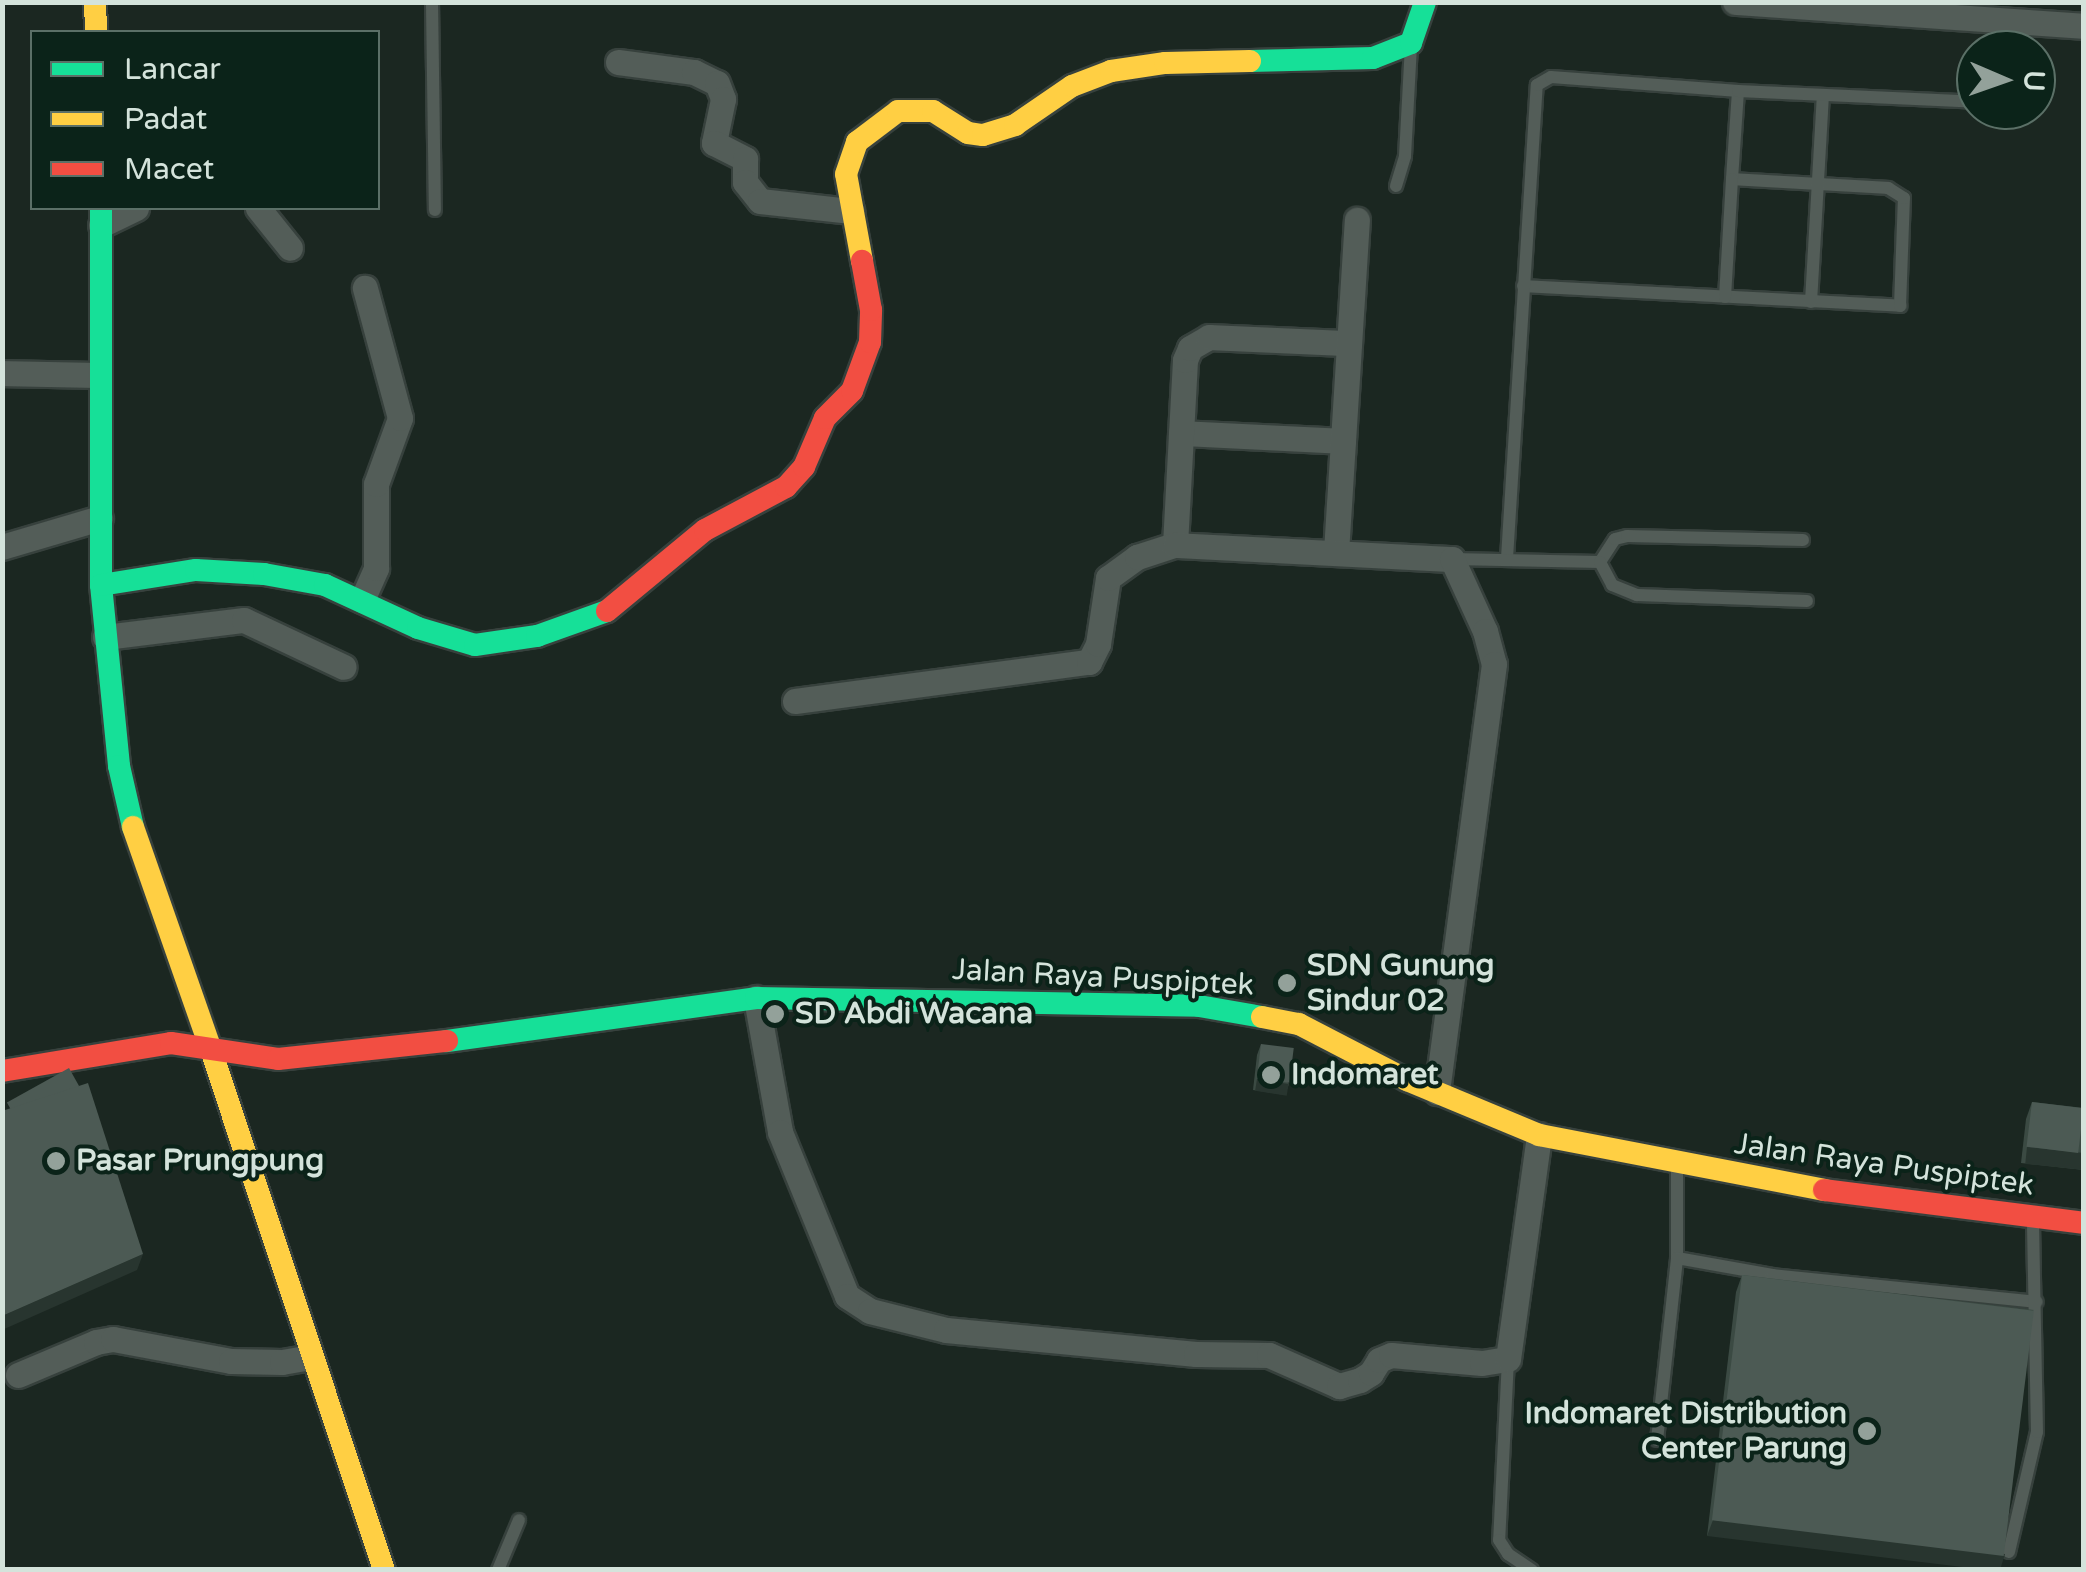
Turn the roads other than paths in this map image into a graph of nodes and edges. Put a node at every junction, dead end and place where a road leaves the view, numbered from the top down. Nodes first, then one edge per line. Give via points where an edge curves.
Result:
1 (95, 2) edge
2 (432, 2) edge
3 (1425, 2) edge
4 (1734, 2) edge
5 (1765, 4) edge
6 (2084, 26) edge
7 (96, 30) edge
8 (1411, 43) junction
9 (618, 62) dead end
10 (1738, 92) junction
11 (1823, 96) junction
12 (1956, 101) edge
13 (1732, 178) junction
14 (1817, 183) junction
15 (1396, 186) dead end
16 (127, 210) edge
17 (260, 210) edge
18 (435, 210) dead end
19 (852, 211) junction
20 (101, 216) edge
21 (1357, 220) dead end
22 (290, 248) dead end
23 (1522, 286) junction
24 (365, 288) dead end
25 (1725, 297) junction
26 (1811, 302) junction
27 (1349, 343) junction
28 (2, 373) edge
29 (97, 375) junction
30 (1181, 434) junction
31 (1343, 441) junction
32 (100, 518) junction
33 (1803, 540) dead end
34 (1175, 545) junction
35 (2, 547) edge
36 (1336, 552) junction
37 (1507, 558) junction
38 (1452, 559) junction
39 (1600, 562) junction
40 (100, 585) junction
41 (362, 600) junction
42 (1806, 601) dead end
43 (105, 637) junction
44 (344, 667) dead end
45 (795, 701) dead end
46 (756, 998) junction
47 (211, 1050) junction
48 (2, 1071) edge
49 (1436, 1092) junction
50 (1539, 1135) junction
51 (1677, 1166) junction
52 (2033, 1215) junction
53 (2084, 1223) edge
54 (1678, 1258) junction
55 (2037, 1302) junction
56 (311, 1356) junction
57 (1508, 1360) junction
58 (18, 1375) dead end
59 (1656, 1440) dead end
60 (520, 1520) dead end
61 (2009, 1552) edge
62 (384, 1570) edge
63 (498, 1570) edge
64 (1532, 1570) edge

1 - 7 main road
2 - 18 lane
3 - 8 main road
4 - 5 street
5 - 6 street
8 - 15 lane
8 - 19 main road via 1373,58 1111,70 1072,86 1015,126 983,134 956,128 933,111 898,111 874,124 849,157
9 - 19 street via 694,72 717,83 723,98 714,143 745,160 746,182 760,202
10 - 11 lane
10 - 13 lane
10 - 23 lane via 1551,77 1536,85
11 - 12 lane
11 - 14 lane
13 - 14 lane
13 - 25 lane
14 - 26 lane
14 - 26 lane via 1888,188 1904,198 1901,300 1894,307
16 - 20 street
17 - 22 street
19 - 41 main road via 871,310 864,370 825,418 804,467 786,487 705,530 613,608 565,629 475,645 418,628
20 - 29 main road
21 - 27 street
23 - 25 lane
23 - 37 lane
24 - 41 street via 400,418 376,484 376,568
25 - 26 lane
27 - 30 street via 1197,340 1185,360
27 - 31 street
28 - 29 street
29 - 32 main road
30 - 31 street
30 - 34 street
31 - 36 street
32 - 35 street
32 - 40 main road
33 - 39 lane via 1627,536 1615,539
34 - 36 street
34 - 45 street via 1136,557 1108,578 1089,662
36 - 38 street
37 - 38 lane
37 - 39 lane
38 - 49 street via 1494,664
39 - 42 lane via 1612,585 1637,594
40 - 41 main road via 196,570 326,586
40 - 43 main road
43 - 44 street via 244,620
43 - 47 main road via 126,799
46 - 47 main road, Jalan Raya Puspiptek via 349,1055 278,1059
46 - 49 main road, Jalan Raya Puspiptek via 1252,1012 1299,1024
46 - 57 street via 780,1132 847,1296 859,1307 946,1330 1269,1355 1339,1386 1372,1373 1392,1354
47 - 48 main road, Jalan Raya Puspiptek via 171,1043
47 - 56 main road
49 - 50 main road, Jalan Raya Puspiptek
50 - 51 main road, Jalan Raya Puspiptek
50 - 57 street
51 - 52 main road, Jalan Raya Puspiptek
51 - 54 lane
52 - 53 main road, Jalan Raya Puspiptek
52 - 55 lane
54 - 55 lane via 1772,1275
54 - 59 lane
55 - 61 lane via 2037,1432
56 - 58 street via 231,1361 113,1340
56 - 62 main road
57 - 64 lane via 1499,1540
60 - 63 lane

